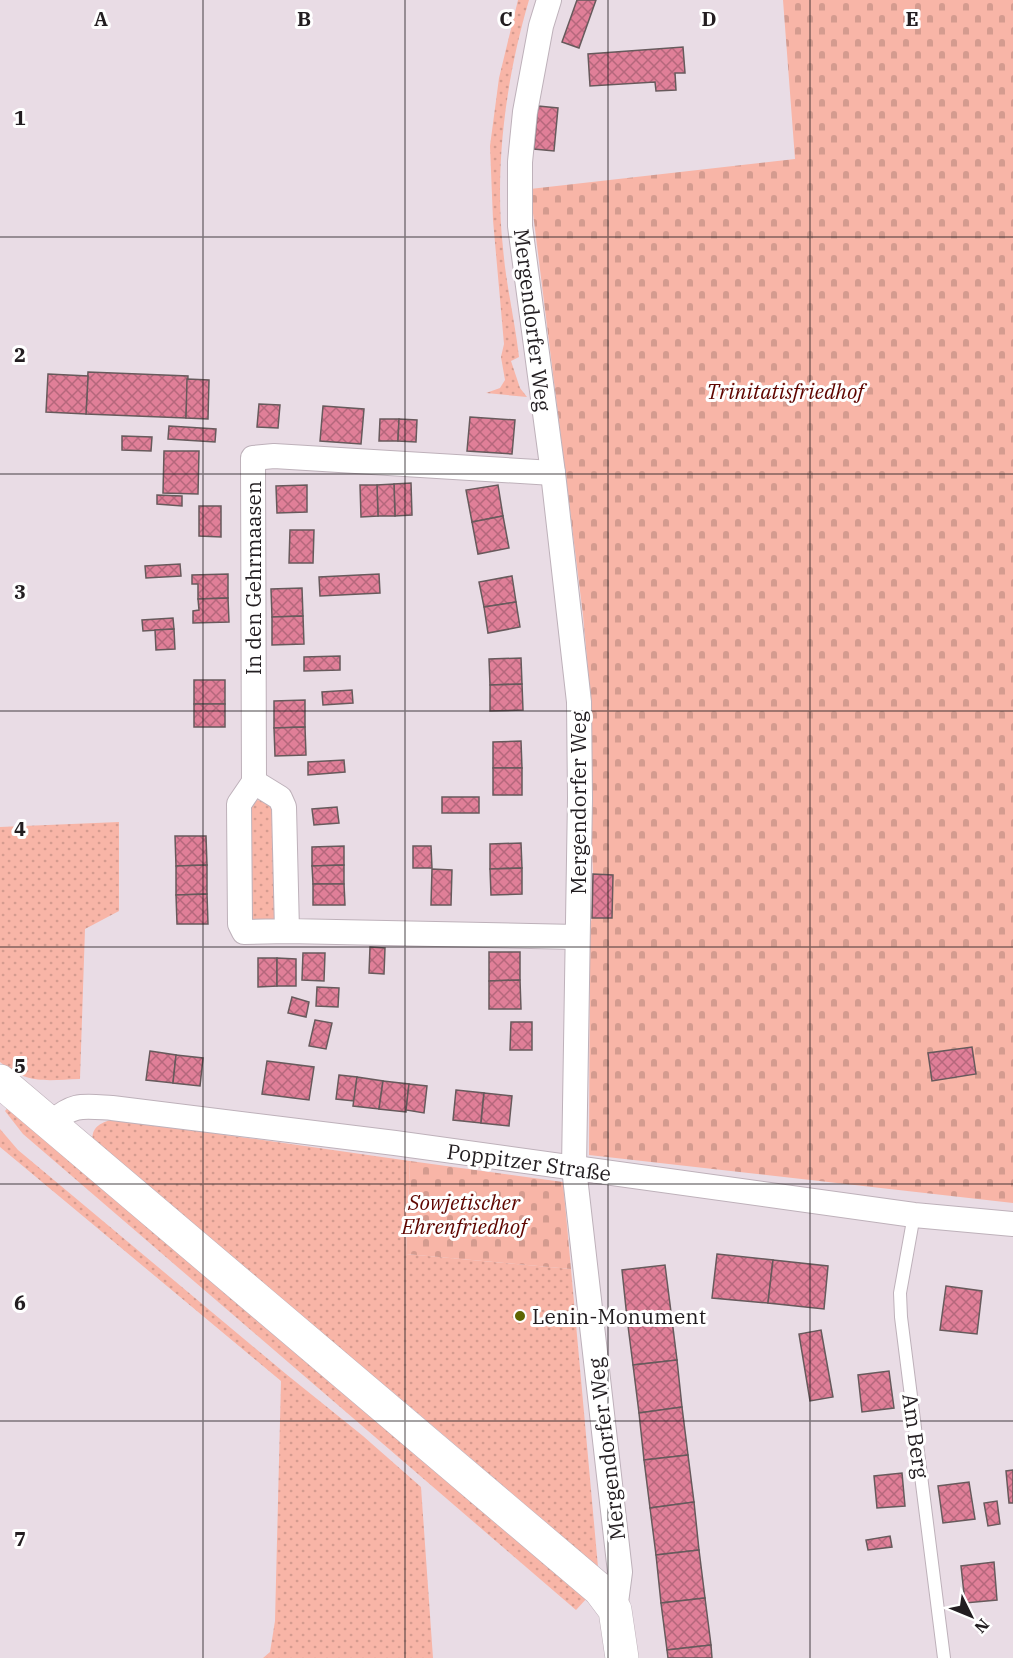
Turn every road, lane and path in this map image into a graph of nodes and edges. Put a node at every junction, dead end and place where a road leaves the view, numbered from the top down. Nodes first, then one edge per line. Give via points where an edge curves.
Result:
1 (549, 0) edge
2 (553, 473) junction
3 (254, 782) junction
4 (287, 931) junction
5 (577, 937) junction
6 (0, 1081) edge
7 (51, 1123) junction
8 (574, 1168) junction
9 (914, 1215) junction
10 (1013, 1224) edge
11 (615, 1610) junction
12 (622, 1658) edge
13 (944, 1658) edge

1 - 2 street, Mergendorfer Weg via 525,112 520,225
2 - 3 street, In den Gehrmaasen via 274,456 253,459
2 - 5 street, Mergendorfer Weg via 579,702
3 - 4 street via 280,798 284,807
3 - 4 street via 239,804 240,924 244,932
4 - 5 street
5 - 8 street, Mergendorfer Weg
6 - 7 main road
7 - 8 street, Poppitzer Straße via 65,1110 83,1106 112,1108
7 - 11 main road via 600,1590
8 - 9 street, Poppitzer Straße
8 - 11 street, Mergendorfer Weg via 620,1572
9 - 10 street, Poppitzer Straße
9 - 13 lane, Am Berg via 900,1293 901,1317
11 - 12 main road

